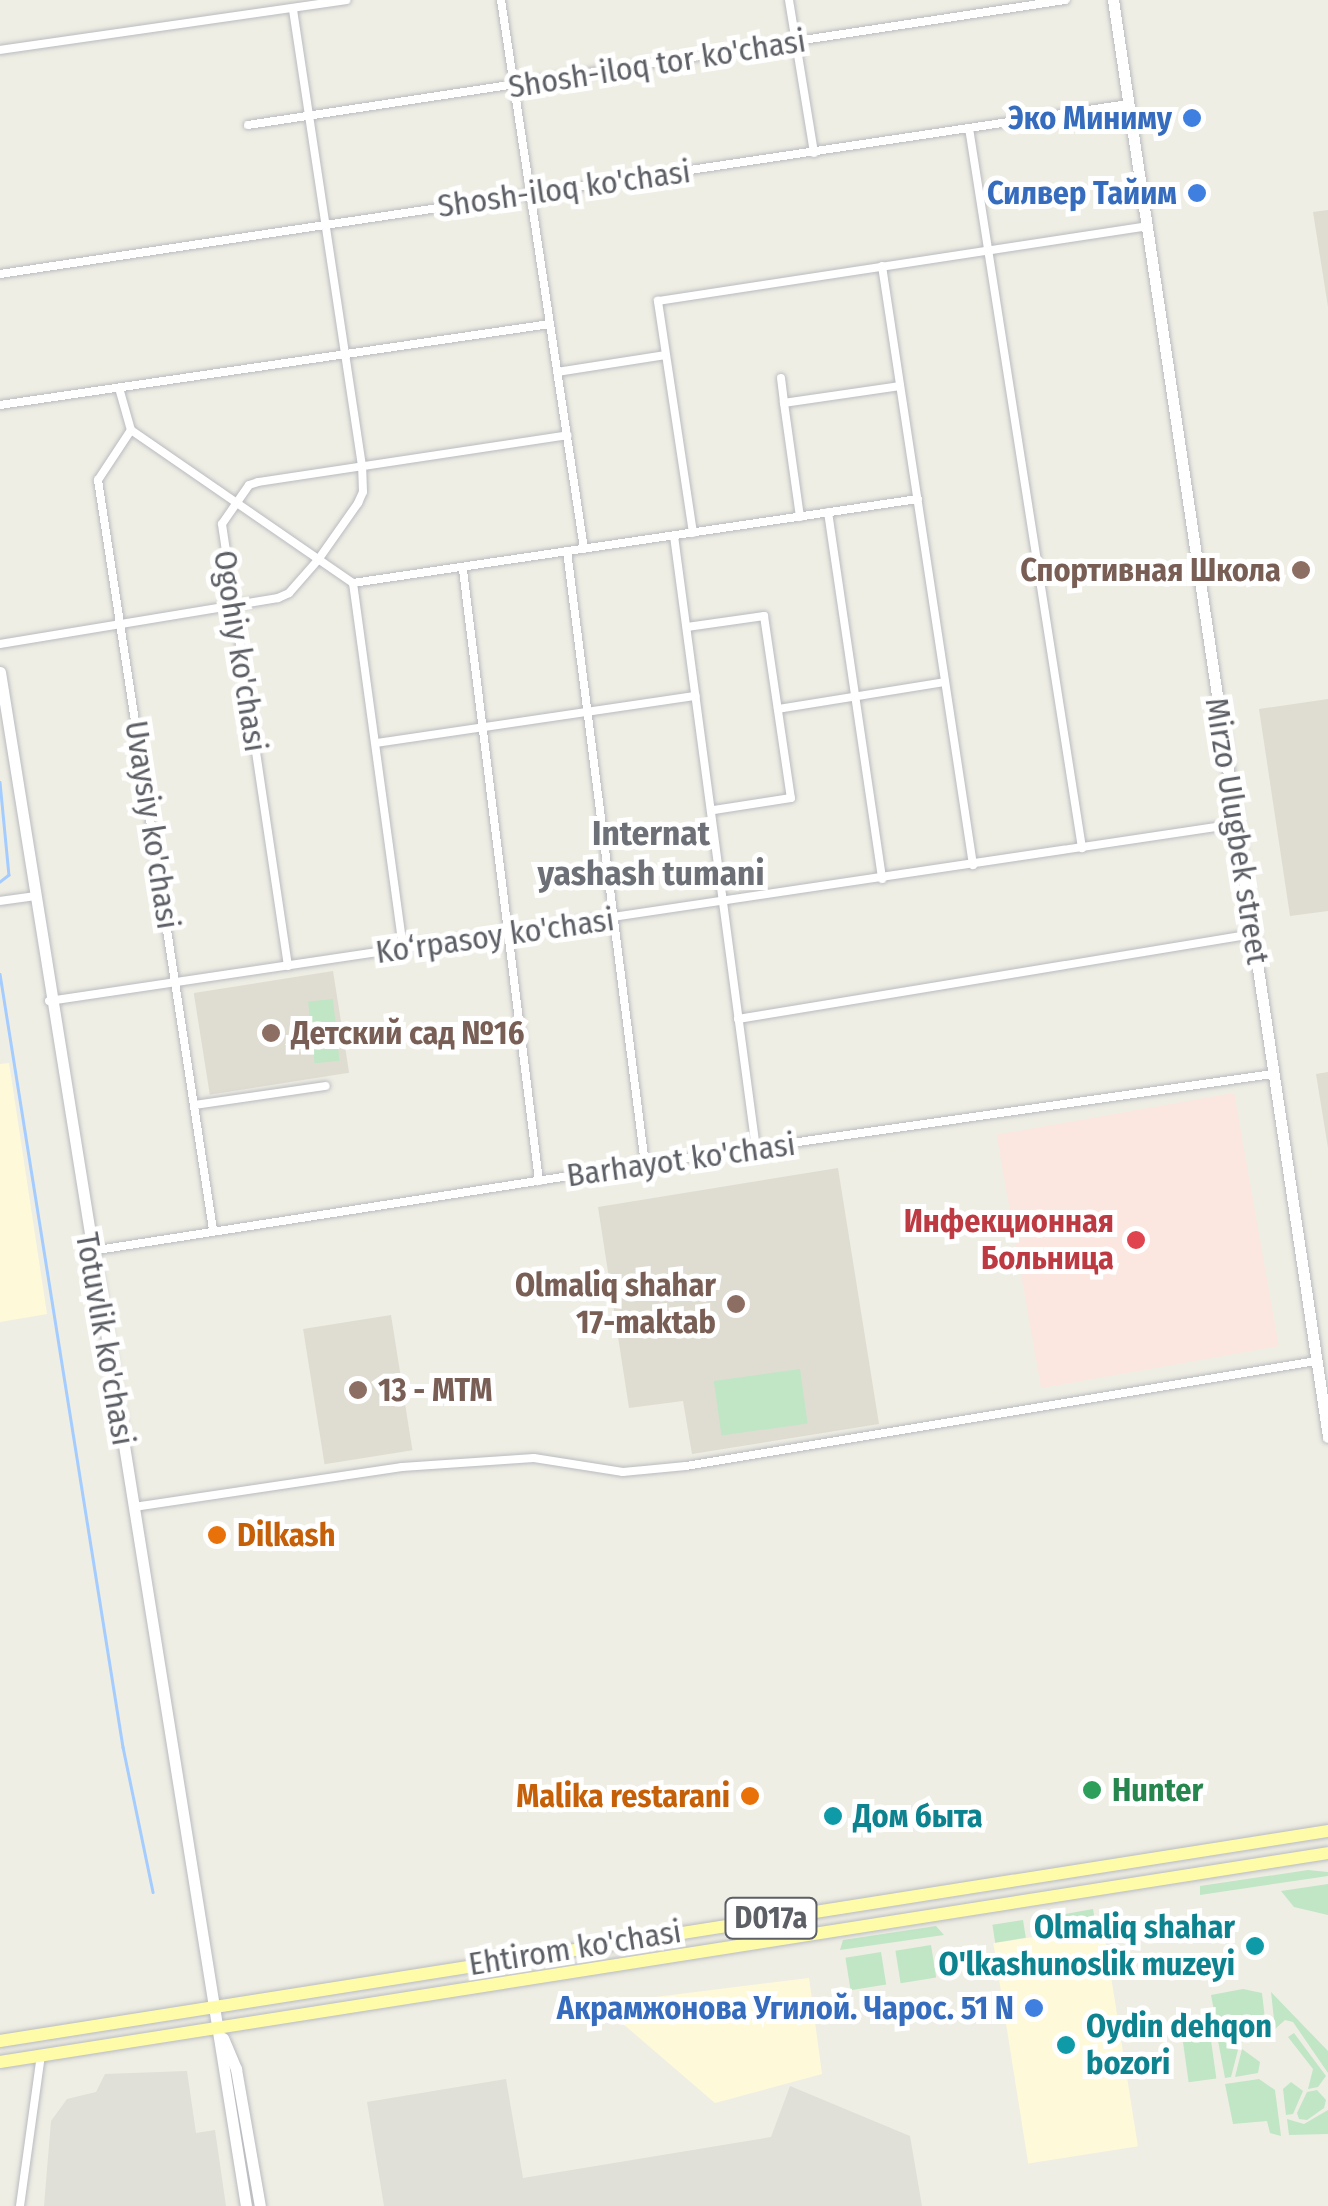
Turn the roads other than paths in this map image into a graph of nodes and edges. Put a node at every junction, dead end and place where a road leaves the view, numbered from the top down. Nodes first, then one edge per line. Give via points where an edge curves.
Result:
1 (346, 0) edge
2 (501, 0) edge
3 (789, 0) edge
4 (1065, 0) edge
5 (1112, 0) edge
6 (293, 8) junction
7 (795, 42) junction
8 (0, 50) edge
9 (516, 86) junction
10 (1128, 104) junction
11 (310, 116) junction
12 (248, 125) dead end
13 (968, 128) junction
14 (814, 153) junction
15 (531, 193) junction
16 (325, 225) junction
17 (1146, 226) junction
18 (988, 250) junction
19 (882, 266) junction
20 (0, 274) edge
21 (550, 324) junction
22 (344, 354) junction
23 (666, 356) junction
24 (558, 372) junction
25 (780, 378) dead end
26 (900, 386) junction
27 (119, 388) junction
28 (784, 404) junction
29 (0, 406) edge
30 (131, 430) junction
31 (567, 435) junction
32 (362, 466) junction
33 (918, 499) junction
34 (235, 503) junction
35 (828, 512) junction
36 (800, 517) junction
37 (693, 533) junction
38 (674, 536) junction
39 (584, 549) junction
40 (567, 552) junction
41 (318, 560) junction
42 (463, 570) junction
43 (353, 583) junction
44 (234, 607) junction
45 (120, 626) junction
46 (687, 627) junction
47 (0, 644) edge
48 (0, 672) edge
49 (945, 682) junction
50 (696, 696) junction
51 (854, 696) junction
52 (2, 704) edge
53 (778, 709) junction
54 (586, 714) junction
55 (482, 727) junction
56 (376, 744) junction
57 (714, 810) junction
58 (1236, 824) junction
59 (1082, 848) junction
60 (973, 865) junction
61 (882, 879) junction
62 (34, 896) junction
63 (5, 900) edge
64 (724, 902) junction
65 (614, 919) junction
66 (508, 934) junction
67 (1252, 934) junction
68 (403, 949) junction
69 (288, 966) junction
70 (178, 982) junction
71 (50, 1001) junction
72 (738, 1019) junction
73 (1274, 1074) junction
74 (326, 1086) dead end
75 (195, 1105) junction
76 (756, 1149) junction
77 (645, 1164) junction
78 (539, 1181) junction
79 (213, 1230) junction
80 (90, 1252) junction
81 (1316, 1361) junction
82 (1328, 1436) edge
83 (134, 1507) junction
84 (1328, 1831) edge
85 (1328, 1853) edge
86 (214, 2004) junction
87 (218, 2025) junction
88 (0, 2041) edge
89 (41, 2055) junction
90 (0, 2062) edge
91 (20, 2206) edge
92 (246, 2206) edge
93 (260, 2206) edge

1 - 6 street
2 - 9 street
3 - 7 street
4 - 7 street, Shosh-iloq tor ko'chasi
5 - 10 main road, Mirzo Ulugbek street
6 - 8 street
6 - 11 street
7 - 9 street, Shosh-iloq tor ko'chasi
7 - 14 street
9 - 11 street, Shosh-iloq tor ko'chasi
9 - 15 street
10 - 13 street, Shosh-iloq ko'chasi
10 - 17 main road, Mirzo Ulugbek street
11 - 12 street, Shosh-iloq tor ko'chasi
11 - 16 street
13 - 14 street, Shosh-iloq ko'chasi
13 - 18 street
14 - 15 street, Shosh-iloq ko'chasi
15 - 16 street, Shosh-iloq ko'chasi
15 - 21 street
16 - 20 street, Shosh-iloq ko'chasi
16 - 22 street
17 - 18 street
17 - 58 main road, Mirzo Ulugbek street
18 - 19 street
18 - 59 street
19 - 23 street via 658,301
19 - 26 street
21 - 22 street
21 - 24 street
22 - 27 street
22 - 32 street
23 - 24 street
23 - 37 street
24 - 31 street
25 - 28 street
26 - 28 street
26 - 33 street
27 - 29 street
27 - 30 street
28 - 36 street
30 - 34 street
30 - 45 street, Uvaysiy ko'chasi via 98,480
31 - 32 street, Ogohiy ko'chasi
31 - 39 street
32 - 34 street, Ogohiy ko'chasi via 249,484
32 - 41 street via 358,503
33 - 35 street
33 - 49 street
34 - 41 street
34 - 44 street, Ogohiy ko'chasi via 222,524
35 - 36 street
35 - 51 street
36 - 37 street
37 - 38 street
38 - 39 street
38 - 46 street
39 - 40 street
40 - 42 street
40 - 54 street
41 - 43 street
41 - 44 street via 289,593
42 - 43 street
42 - 55 street
43 - 56 street
44 - 45 street
44 - 69 street, Ogohiy ko'chasi
45 - 47 street
45 - 70 street, Uvaysiy ko'chasi
46 - 50 street
46 - 53 street via 764,616
48 - 52 main road, Totuvlik ko'chasi
49 - 51 street
49 - 60 street
50 - 54 street
50 - 57 street
51 - 53 street
51 - 61 street
52 - 62 main road, Totuvlik ko'chasi
53 - 57 street via 791,798
54 - 55 street
54 - 65 street
55 - 56 street
55 - 66 street
56 - 68 street
57 - 64 street
58 - 59 street, Ko‘rpasoy ko'chasi
58 - 67 main road, Mirzo Ulugbek street
59 - 60 street, Ko‘rpasoy ko'chasi
60 - 61 street, Ko‘rpasoy ko'chasi
61 - 64 street, Ko‘rpasoy ko'chasi
62 - 63 street
62 - 71 main road, Totuvlik ko'chasi
64 - 65 street, Ko‘rpasoy ko'chasi
64 - 72 street
65 - 66 street, Ko‘rpasoy ko'chasi
65 - 77 street
66 - 68 street, Ko‘rpasoy ko'chasi
66 - 78 street
67 - 72 street
67 - 73 main road, Mirzo Ulugbek street
68 - 69 street, Ko‘rpasoy ko'chasi
69 - 70 street, Ko‘rpasoy ko'chasi
70 - 71 street, Ko‘rpasoy ko'chasi
70 - 75 street, Uvaysiy ko'chasi
71 - 80 main road, Totuvlik ko'chasi
72 - 76 street
73 - 76 street, Barhayot ko'chasi
73 - 81 main road, Mirzo Ulugbek street
74 - 75 street
75 - 79 street, Uvaysiy ko'chasi
76 - 77 street, Barhayot ko'chasi
77 - 78 street, Barhayot ko'chasi
78 - 79 street, Barhayot ko'chasi
79 - 80 street, Barhayot ko'chasi
80 - 83 main road, Totuvlik ko'chasi
81 - 82 main road, Mirzo Ulugbek street
81 - 83 street via 686,1466 623,1472 534,1458 402,1467
83 - 86 main road, Totuvlik ko'chasi
84 - 86 main road, Ehtirom ko'chasi / D017a
85 - 87 main road, Ehtirom ko'chasi / D017a
86 - 87 main road, Totuvlik ko'chasi
86 - 88 main road, Ehtirom ko'chasi / D017a
87 - 89 main road, Ehtirom ko'chasi / D017a
87 - 92 main road
87 - 93 main road via 236,2069
89 - 90 main road, Ehtirom ko'chasi / D017a
89 - 91 street

